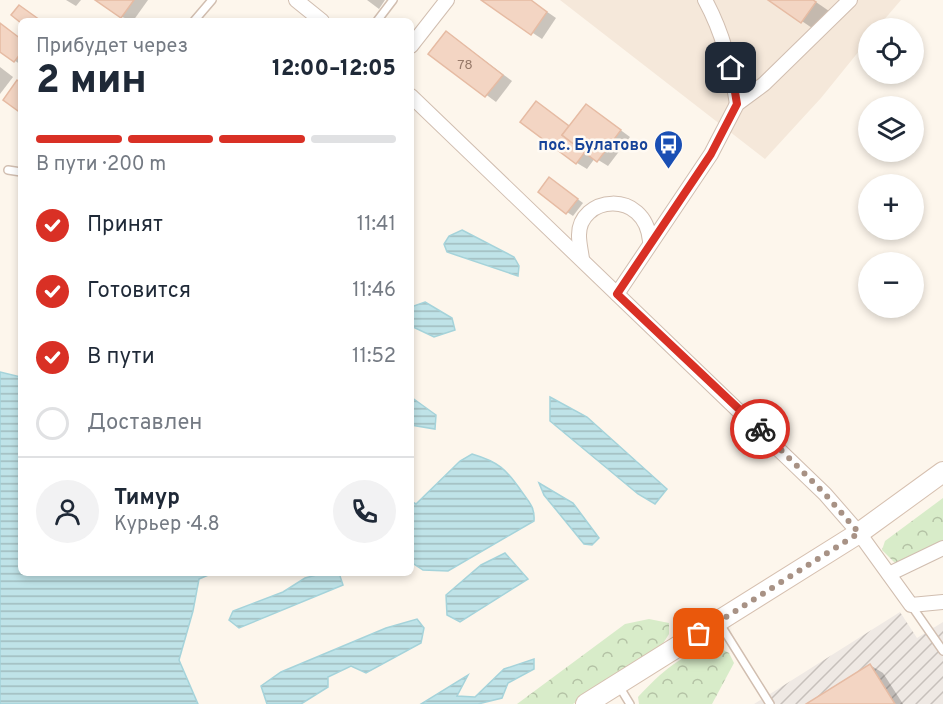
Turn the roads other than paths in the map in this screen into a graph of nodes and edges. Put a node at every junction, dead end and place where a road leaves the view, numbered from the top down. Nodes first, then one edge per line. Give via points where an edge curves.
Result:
1 (212, 0) edge
2 (296, 0) edge
3 (393, 0) edge
4 (447, 0) edge
5 (705, 0) edge
6 (848, 1) edge
7 (197, 18) edge
8 (318, 18) edge
9 (379, 18) edge
10 (414, 42) edge
11 (414, 99) edge
12 (737, 104) junction
13 (8, 170) dead end
14 (18, 172) edge
15 (650, 241) junction
16 (582, 259) junction
17 (617, 294) junction
18 (943, 472) edge
19 (859, 533) junction
20 (943, 548) edge
21 (889, 574) junction
22 (943, 602) edge
23 (911, 605) junction
24 (718, 621) junction
25 (943, 651) edge
26 (618, 684) junction
27 (585, 704) edge
28 (630, 704) edge
29 (770, 704) edge

1 - 7 lane
2 - 8 street
3 - 9 lane
4 - 10 street
5 - 12 street via 731,68
6 - 12 street via 764,84
11 - 16 street
12 - 15 street via 711,154
13 - 14 lane
15 - 16 street via 649,227 639,212 623,203 602,204 586,215 578,233
15 - 17 street
16 - 17 street
17 - 19 street via 756,425
18 - 19 main road
19 - 21 street
19 - 24 main road
20 - 21 street
21 - 23 street
22 - 23 street
23 - 25 lane
24 - 26 main road
24 - 29 lane
26 - 27 main road
26 - 28 lane

